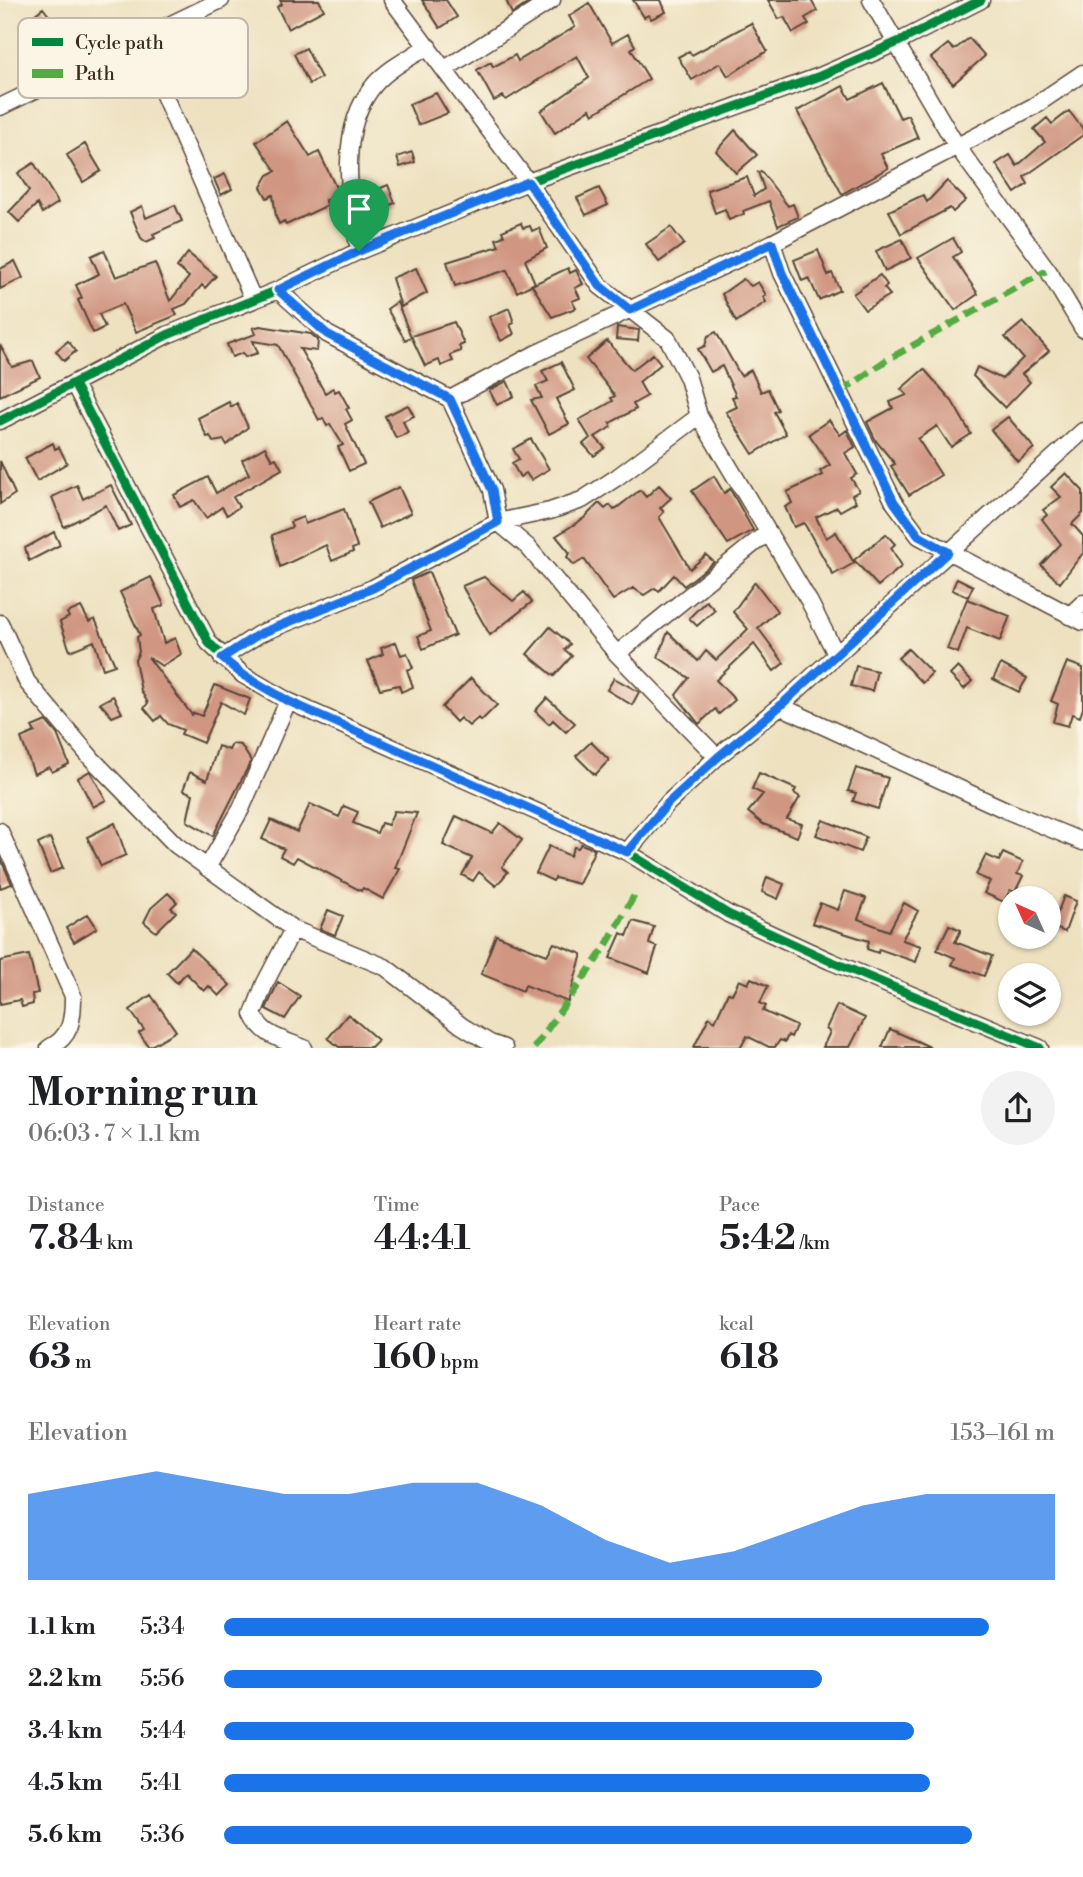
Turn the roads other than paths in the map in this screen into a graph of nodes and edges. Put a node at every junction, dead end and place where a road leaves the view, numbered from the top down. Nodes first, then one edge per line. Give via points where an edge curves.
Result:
1 (221, 0) edge
2 (392, 0) edge
3 (552, 0) edge
4 (871, 0) edge
5 (981, 0) edge
6 (185, 18) edge
7 (898, 42) junction
8 (428, 46) junction
9 (445, 69) junction
10 (1083, 73) edge
11 (19, 98) edge
12 (165, 98) edge
13 (0, 107) edge
14 (956, 145) junction
15 (528, 182) junction
16 (772, 243) junction
17 (359, 251) junction
18 (278, 290) junction
19 (253, 299) junction
20 (630, 310) junction
21 (1083, 329) edge
22 (74, 384) junction
23 (450, 399) junction
24 (699, 416) junction
25 (0, 421) edge
26 (1083, 431) edge
27 (498, 522) junction
28 (768, 532) junction
29 (948, 552) junction
30 (1083, 603) edge
31 (1076, 619) edge
32 (0, 623) edge
33 (617, 654) junction
34 (836, 654) junction
35 (222, 658) junction
36 (288, 701) junction
37 (780, 706) junction
38 (718, 757) junction
39 (0, 831) edge
40 (1083, 842) edge
41 (627, 852) junction
42 (207, 869) junction
43 (293, 929) junction
44 (59, 1046) edge
45 (304, 1048) edge
46 (504, 1048) edge
47 (1040, 1048) edge

1 - 6 street
2 - 8 street
3 - 9 street
4 - 7 street
5 - 7 street
7 - 14 street
7 - 15 street via 820,76
8 - 9 street
8 - 17 street via 374,85 354,126 349,171
9 - 15 street
10 - 14 street via 1034,106
11 - 13 street
12 - 19 street
14 - 16 street
14 - 21 street via 1049,272
15 - 17 street
15 - 20 street via 600,286
16 - 20 street
16 - 29 street via 782,273 894,502 919,536
17 - 18 street
18 - 19 street
18 - 23 street via 327,334
19 - 22 street via 167,335
20 - 23 street
20 - 24 street via 668,340 688,378
22 - 25 street
22 - 35 street via 209,643
23 - 27 street via 492,490
24 - 27 street via 582,499
24 - 28 street
26 - 29 street
27 - 33 street via 528,547
27 - 35 street via 373,588 259,634
28 - 33 street
28 - 34 street
29 - 31 street
29 - 34 street
30 - 31 street
32 - 42 street via 27,682 54,716 131,801
33 - 38 street
34 - 37 street
35 - 36 street
36 - 41 street
36 - 42 street via 241,809
37 - 38 street
37 - 40 street
38 - 41 street via 668,803
39 - 44 street via 74,996 73,1022
41 - 47 street via 729,914
42 - 43 street
43 - 45 street via 253,1014 272,1036
43 - 46 street via 385,967 462,1026

